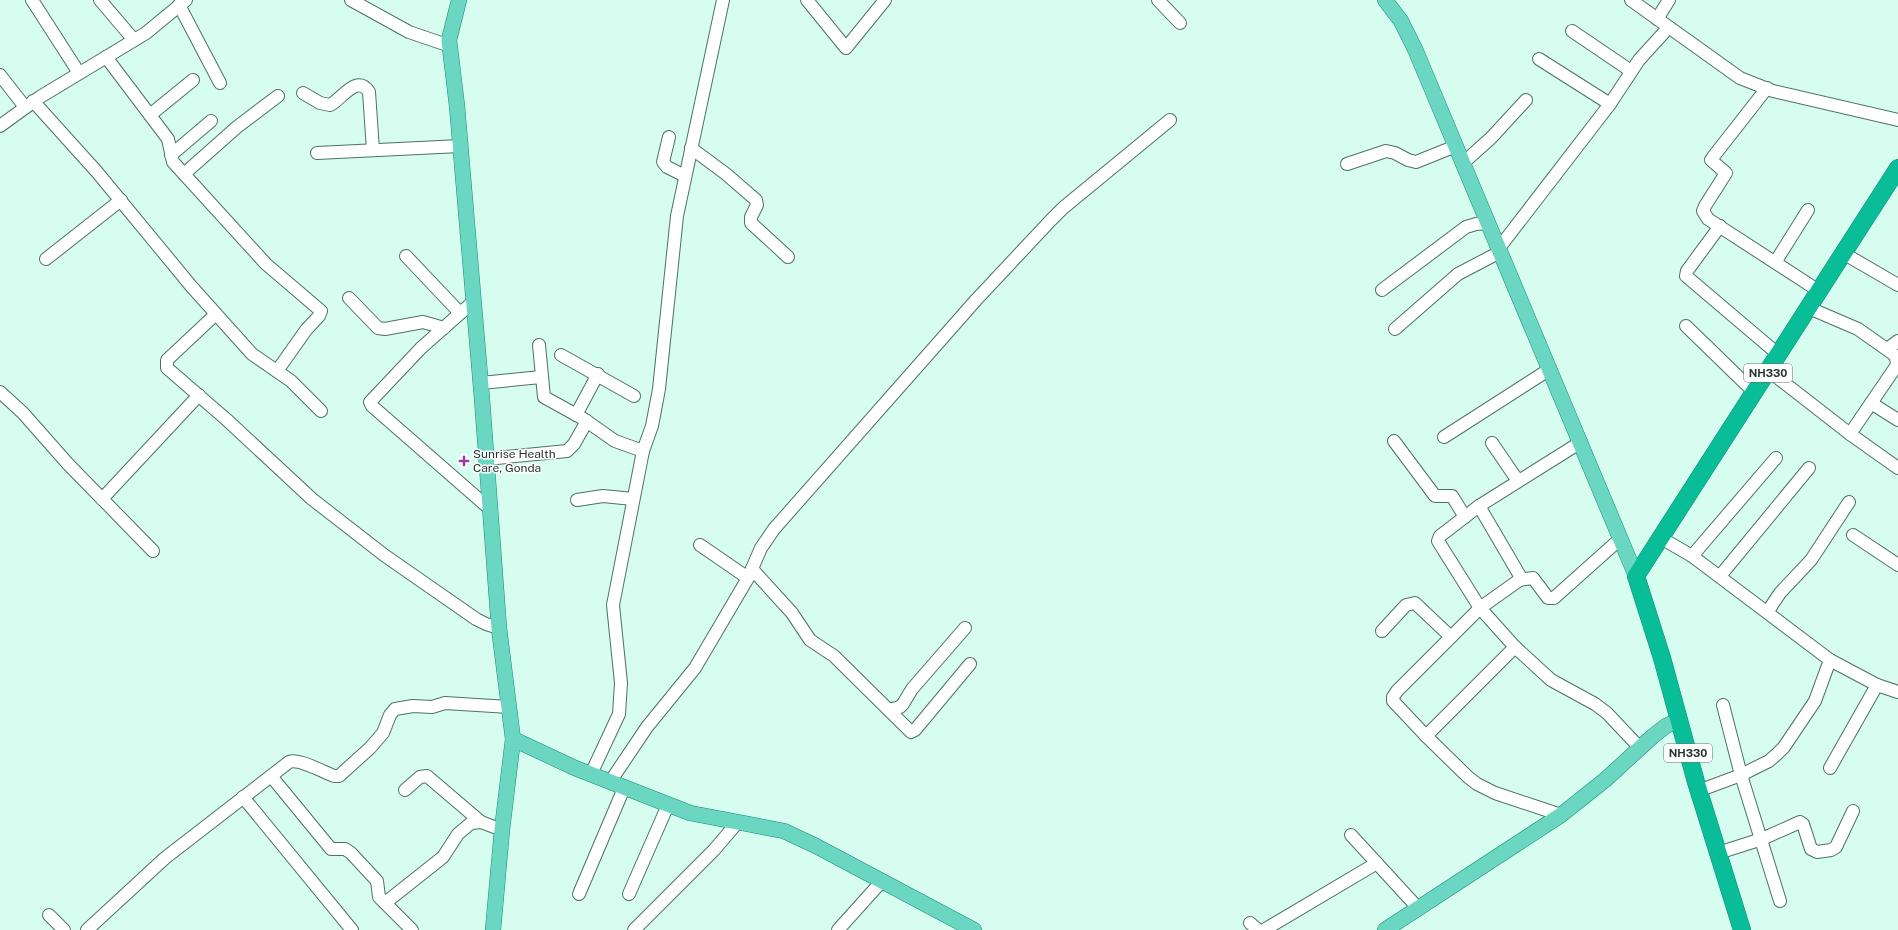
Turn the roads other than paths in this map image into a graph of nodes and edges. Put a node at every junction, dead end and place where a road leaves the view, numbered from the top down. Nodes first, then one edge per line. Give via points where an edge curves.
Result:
1 (32, 0) edge
2 (100, 0) edge
3 (351, 0) edge
4 (459, 0) edge
5 (723, 0) edge
6 (807, 0) edge
7 (885, 0) edge
8 (1158, 0) edge
9 (1386, 0) edge
10 (1631, 0) edge
11 (1669, 0) edge
12 (183, 3) edge
13 (1657, 19) junction
14 (1180, 23) dead end
15 (1668, 28) junction
16 (1572, 31) dead end
17 (134, 40) junction
18 (450, 46) junction
19 (106, 57) junction
20 (1539, 59) dead end
21 (1631, 71) junction
22 (79, 73) junction
23 (0, 75) edge
24 (193, 80) dead end
25 (220, 83) dead end
26 (1767, 88) junction
27 (303, 93) dead end
28 (278, 96) dead end
29 (1526, 100) dead end
30 (29, 104) junction
31 (1610, 104) junction
32 (150, 115) junction
33 (1170, 120) dead end
34 (1898, 120) edge
35 (211, 121) dead end
36 (0, 126) edge
37 (669, 137) dead end
38 (460, 146) junction
39 (1456, 146) junction
40 (691, 148) junction
41 (373, 150) junction
42 (318, 153) dead end
43 (171, 155) junction
44 (1463, 163) junction
45 (1347, 164) dead end
46 (1898, 168) edge
47 (184, 174) junction
48 (685, 176) junction
49 (121, 200) junction
50 (1808, 210) dead end
51 (1488, 223) junction
52 (1720, 226) junction
53 (1500, 250) junction
54 (1843, 253) junction
55 (406, 256) dead end
56 (788, 257) dead end
57 (46, 258) dead end
58 (1776, 262) junction
59 (1898, 285) edge
60 (1382, 290) dead end
61 (1819, 291) junction
62 (349, 298) dead end
63 (474, 302) junction
64 (1809, 308) junction
65 (460, 313) junction
66 (216, 314) junction
67 (1686, 326) dead end
68 (444, 328) junction
69 (1394, 329) dead end
70 (1898, 341) edge
71 (539, 345) dead end
72 (1887, 349) junction
73 (561, 355) dead end
74 (1779, 355) junction
75 (1897, 366) edge
76 (1550, 369) junction
77 (277, 371) junction
78 (1769, 371) junction
79 (598, 374) junction
80 (541, 377) junction
81 (481, 383) junction
82 (0, 392) edge
83 (1755, 393) junction
84 (199, 395) junction
85 (634, 396) dead end
86 (1871, 403) junction
87 (321, 411) dead end
88 (582, 418) junction
89 (1898, 420) edge
90 (1850, 434) junction
91 (1444, 437) dead end
92 (1394, 441) dead end
93 (1581, 442) junction
94 (1492, 443) dead end
95 (643, 451) junction
96 (1776, 458) dead end
97 (486, 459) junction
98 (1809, 468) dead end
99 (1898, 468) edge
100 (1518, 481) junction
101 (102, 499) junction
102 (633, 499) junction
103 (577, 500) dead end
104 (1849, 502) dead end
105 (1479, 506) junction
106 (490, 509) junction
107 (1465, 517) junction
108 (1853, 535) dead end
109 (1661, 538) junction
110 (1620, 539) junction
111 (700, 545) dead end
112 (153, 551) dead end
113 (1692, 556) junction
114 (1898, 565) edge
115 (750, 573) junction
116 (1636, 576) junction
117 (1720, 576) junction
118 (1519, 580) junction
119 (1480, 608) junction
120 (1768, 611) junction
121 (499, 628) junction
122 (965, 628) dead end
123 (1382, 631) dead end
124 (1451, 637) junction
125 (1515, 647) junction
126 (1830, 660) junction
127 (970, 664) dead end
128 (1877, 685) junction
129 (1898, 692) edge
130 (1723, 705) dead end
131 (509, 707) junction
132 (889, 710) junction
133 (1679, 720) junction
134 (1426, 736) junction
135 (513, 739) junction
136 (1640, 748) junction
137 (1830, 768) dead end
138 (591, 774) junction
139 (1741, 775) junction
140 (271, 776) junction
141 (617, 785) junction
142 (405, 790) dead end
143 (1698, 791) junction
144 (243, 797) junction
145 (668, 805) junction
146 (1852, 811) dead end
147 (1561, 816) junction
148 (481, 822) junction
149 (738, 823) junction
150 (502, 830) junction
151 (1350, 835) dead end
152 (1762, 839) junction
153 (1718, 853) junction
154 (1376, 863) junction
155 (882, 881) junction
156 (579, 894) dead end
157 (629, 894) dead end
158 (1780, 901) dead end
159 (385, 903) junction
160 (1418, 908) junction
161 (50, 915) dead end
162 (64, 930) edge
163 (87, 930) edge
164 (352, 930) edge
165 (412, 930) edge
166 (494, 930) edge
167 (634, 930) edge
168 (838, 930) edge
169 (974, 930) edge
170 (1264, 930) edge
171 (1385, 930) edge
172 (1742, 930) edge

1 - 22 street
2 - 17 street
3 - 18 street via 409,32
4 - 18 main road via 450,32
5 - 40 street
6 - 7 street via 846,48
8 - 14 street
9 - 39 main road via 1401,21
10 - 13 street
11 - 13 street
12 - 17 street
12 - 25 street
13 - 15 street
15 - 21 street
15 - 26 street via 1740,78
16 - 21 street
17 - 19 street
18 - 38 main road
19 - 22 street
19 - 32 street
20 - 31 street
21 - 31 street
22 - 30 street
23 - 30 street
24 - 32 street
26 - 34 street
26 - 52 street via 1711,160 1726,173 1703,211 1708,219
27 - 41 street via 320,103 330,105 352,86 360,85 367,89
28 - 47 street via 237,127
29 - 44 street via 1491,138
30 - 36 street
30 - 49 street
31 - 53 street
32 - 43 street via 168,139
33 - 115 street via 1063,208 976,300 774,529 761,548
35 - 43 street
37 - 48 street via 663,162 667,167
38 - 41 street
38 - 63 main road
39 - 44 main road
39 - 45 street via 1416,162 1386,151
40 - 48 street
40 - 56 street via 756,200 757,205 751,216 751,223
41 - 42 street
43 - 47 street via 173,162
44 - 51 main road
46 - 54 highway, NH330
47 - 77 street via 266,264 321,311
48 - 95 street via 677,216 659,389 652,426
49 - 57 street
49 - 66 street
50 - 58 street
51 - 53 main road
51 - 60 street via 1466,228
52 - 58 street
52 - 74 street via 1686,276
53 - 69 street via 1458,274
53 - 76 main road
54 - 59 street
54 - 61 highway, NH330
55 - 65 street
58 - 61 street
61 - 64 highway, NH330
62 - 68 street via 378,328 385,330 423,322
63 - 65 street
63 - 81 main road
64 - 72 street via 1858,329
64 - 74 highway, NH330
65 - 68 street
66 - 77 street via 252,354
66 - 84 street via 167,360 166,364 167,368
67 - 83 street
68 - 106 street via 370,399 370,404
70 - 72 street
71 - 80 street
72 - 75 street via 1896,357
73 - 79 street
74 - 78 highway, NH330
75 - 86 street
76 - 91 street
76 - 93 main road
77 - 87 street via 291,381
78 - 83 highway, NH330
78 - 90 street
79 - 85 street
79 - 88 street
80 - 81 street
80 - 88 street via 544,396
81 - 97 main road
82 - 101 street via 23,413
83 - 109 highway, NH330
84 - 101 street
84 - 121 street via 312,499 384,555 476,619
86 - 89 street
86 - 90 street
88 - 95 street via 615,441
88 - 97 street via 574,444 567,452
90 - 99 street
92 - 107 street via 1433,494 1437,497 1452,496
93 - 100 street
93 - 110 main road
94 - 100 street
95 - 102 street
96 - 113 street
97 - 106 main road
98 - 117 street
100 - 105 street
101 - 112 street
102 - 103 street via 603,496
102 - 138 street via 613,605 621,684 620,705
104 - 120 street via 1811,560 1780,593
105 - 107 street
105 - 118 street via 1518,573
106 - 121 main road
107 - 119 street via 1443,533 1438,542
108 - 114 street
109 - 113 street
109 - 116 highway, NH330
110 - 116 main road
110 - 118 street via 1554,598 1548,598 1533,578
111 - 115 street
113 - 117 street
115 - 132 street via 792,613 810,640 834,656
115 - 141 street via 695,668 647,727
116 - 133 highway, NH330
117 - 120 street
118 - 119 street
119 - 124 street
119 - 125 street
120 - 126 street
121 - 131 main road
122 - 132 street via 912,689 903,704
123 - 124 street via 1411,602
124 - 134 street via 1393,697 1393,701
125 - 134 street
125 - 136 street via 1551,680 1607,713
126 - 128 street
126 - 139 street via 1815,701 1784,747 1769,761
127 - 132 street via 913,732
128 - 129 street
128 - 137 street
130 - 139 street
131 - 135 main road
131 - 140 street via 445,703 432,707 413,706 396,709 390,715 383,733 339,776 294,761
133 - 136 main road via 1666,726
133 - 143 highway, NH330
134 - 147 street via 1477,784 1495,793
135 - 138 main road
135 - 150 main road
136 - 147 main road
138 - 141 main road
139 - 143 street
139 - 152 street
140 - 144 street
140 - 159 street via 331,849 345,849 351,853 377,881 379,897
141 - 145 main road
141 - 156 street
142 - 148 street via 420,777 427,776
143 - 153 highway, NH330
144 - 163 street via 165,858
144 - 164 street
145 - 149 main road via 690,813
145 - 157 street
146 - 152 street via 1836,847 1831,850 1817,852 1811,849 1803,824 1800,822
147 - 160 main road
148 - 150 street
148 - 159 street via 466,826 443,856
149 - 155 main road via 784,831
149 - 167 street
150 - 166 main road
151 - 154 street
152 - 153 street
152 - 158 street
153 - 172 highway, NH330
154 - 160 street
154 - 170 street
155 - 168 street
155 - 169 main road
159 - 165 street
160 - 171 main road
161 - 162 street

